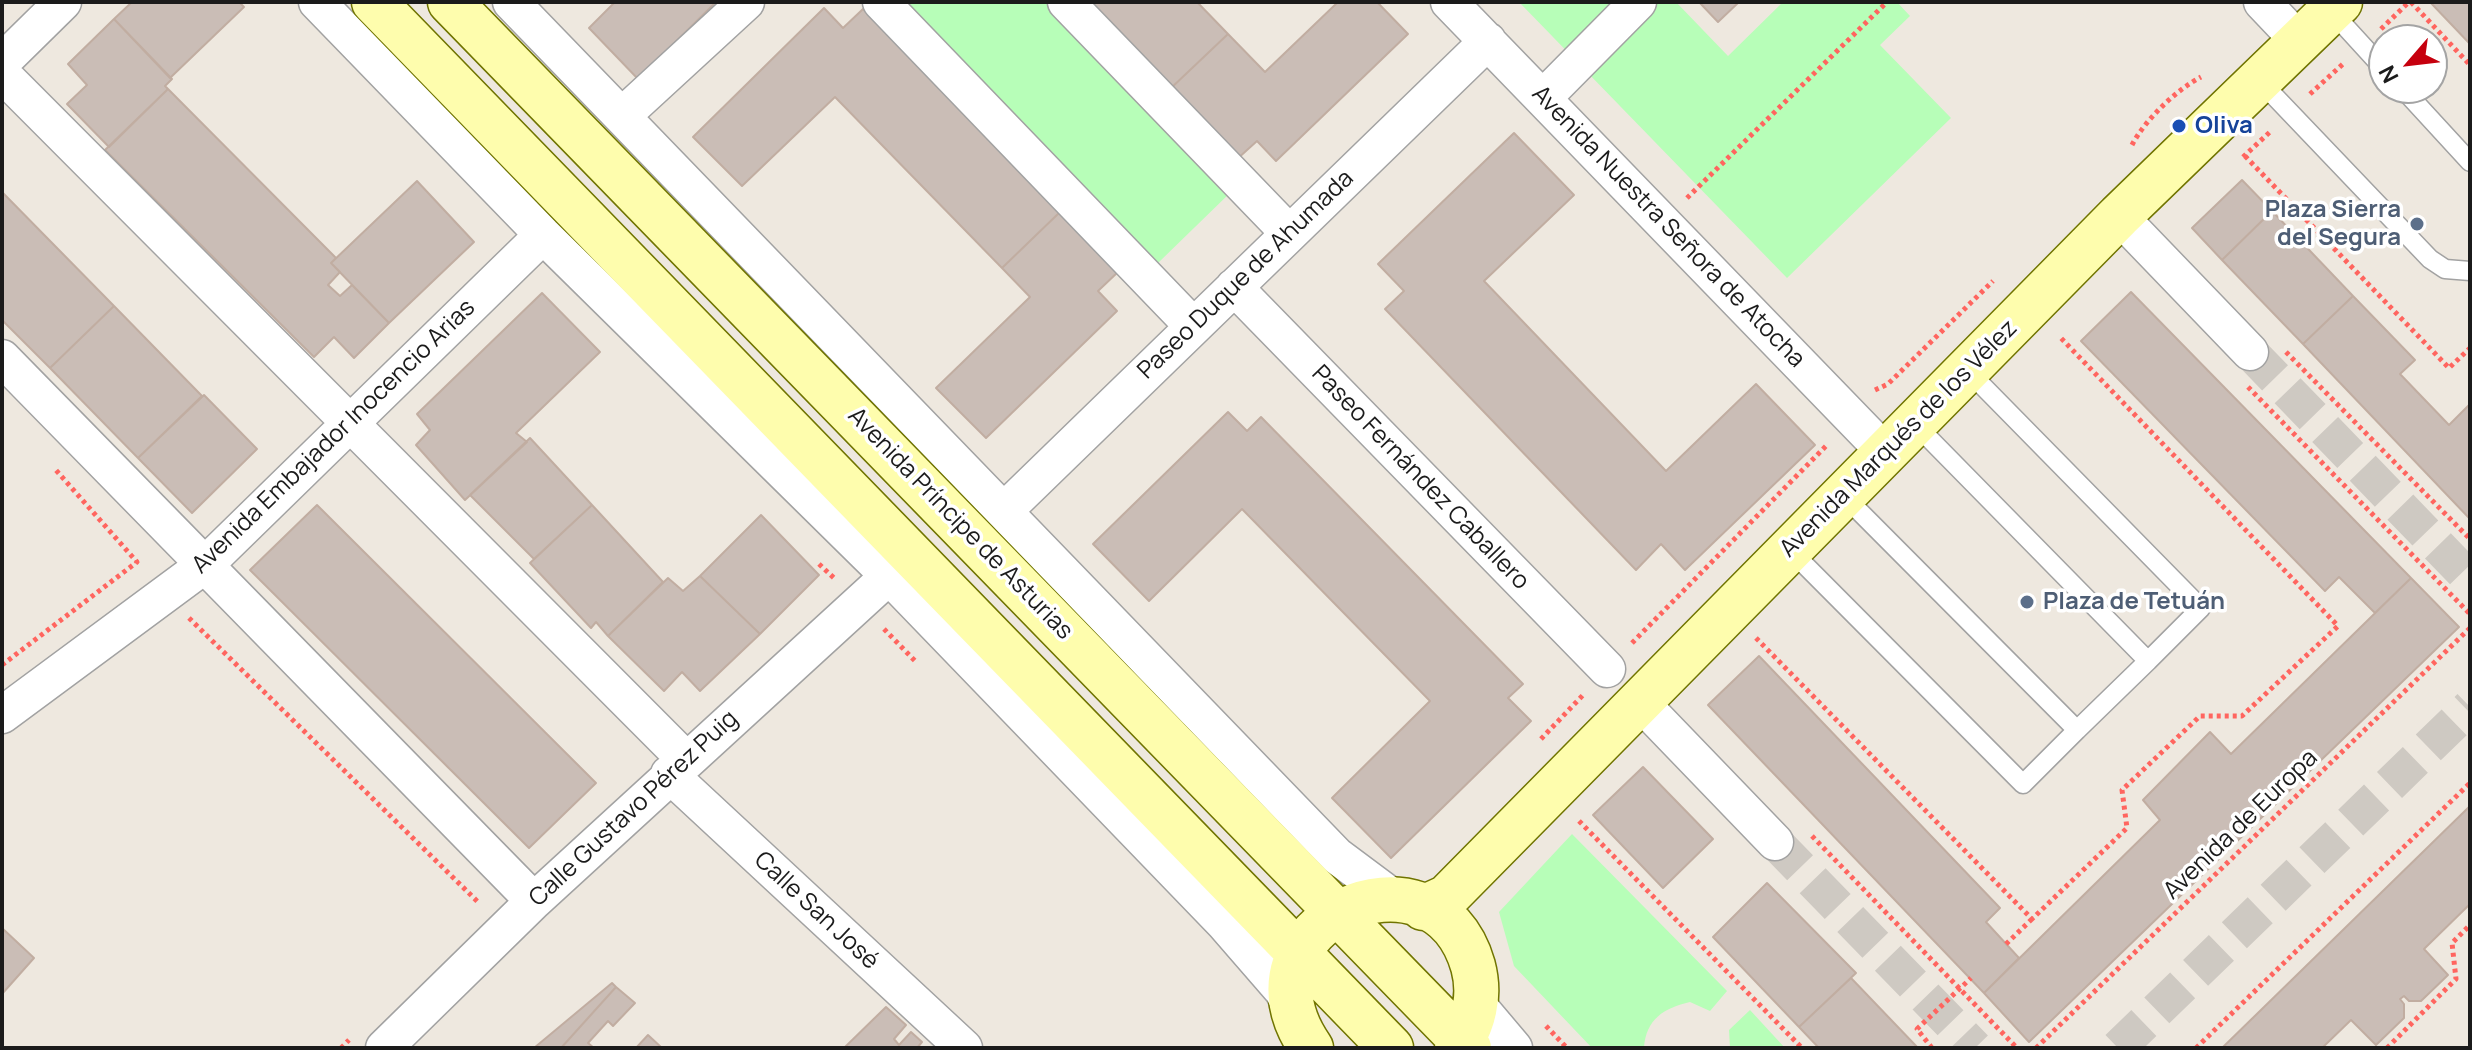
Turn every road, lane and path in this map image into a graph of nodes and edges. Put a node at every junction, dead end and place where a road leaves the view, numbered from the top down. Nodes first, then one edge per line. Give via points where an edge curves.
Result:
1 (63, 2) edge
2 (317, 2) edge
3 (374, 2) edge
4 (450, 2) edge
5 (511, 2) edge
6 (746, 2) edge
7 (881, 2) edge
8 (1066, 2) edge
9 (1638, 2) edge
10 (1887, 2) edge
11 (2262, 2) edge
12 (2410, 2) edge
13 (1452, 3) edge
14 (2335, 6) edge
15 (1488, 41) junction
16 (2300, 42) junction
17 (2363, 45) junction
18 (2368, 51) edge
19 (2, 62) edge
20 (2470, 65) edge
21 (2, 74) edge
22 (2259, 80) junction
23 (1543, 98) junction
24 (2417, 104) edge
25 (2290, 113) junction
26 (622, 116) junction
27 (2245, 156) junction
28 (2470, 162) edge
29 (2233, 166) dead end
30 (2119, 216) junction
31 (1664, 221) junction
32 (1289, 233) junction
33 (543, 235) junction
34 (2470, 271) edge
35 (1234, 287) junction
36 (1193, 326) junction
37 (2264, 348) joint
38 (2470, 348) edge
39 (2, 358) edge
40 (1967, 370) junction
41 (349, 425) junction
42 (1900, 438) junction
43 (54, 468) dead end
44 (1844, 496) junction
45 (1005, 510) junction
46 (2470, 539) edge
47 (1790, 550) junction
48 (206, 564) junction
49 (889, 576) junction
50 (176, 627) dead end
51 (2470, 628) edge
52 (2148, 661) junction
53 (2, 665) edge
54 (1607, 669) dead end
55 (1640, 702) junction
56 (2, 715) edge
57 (2077, 730) junction
58 (678, 767) junction
59 (2470, 783) edge
60 (1573, 815) dead end
61 (1791, 837) joint
62 (1463, 881) junction
63 (534, 901) junction
64 (1410, 904) junction
65 (1338, 911) junction
66 (2032, 919) dead end
67 (2470, 925) edge
68 (505, 929) junction
69 (1461, 940) junction
70 (2006, 944) dead end
71 (1298, 956) junction
72 (1971, 978) dead end
73 (1959, 989) junction
74 (1540, 1019) dead end
75 (1466, 1035) edge
76 (1300, 1036) edge
77 (384, 1048) edge
78 (964, 1048) edge
79 (1391, 1048) edge
80 (1514, 1048) edge
81 (1567, 1048) edge
82 (1802, 1048) edge
83 (1932, 1048) edge
84 (2017, 1048) edge
85 (2036, 1048) edge
86 (2196, 1048) edge
87 (2387, 1048) edge

1 - 19 street
2 - 33 street
3 - 71 main road
4 - 65 main road, Avenida Príncipe de Asturias
5 - 26 street
6 - 26 street
7 - 36 street
8 - 32 street
9 - 23 street
10 - 31 path
11 - 16 street
12 - 17 path
12 - 20 path
13 - 15 street, Avenida Nuestra Señora de Atocha
14 - 16 main road, Avenida Marqués de los Vélez
14 - 17 lane
15 - 23 street, Avenida Nuestra Señora de Atocha
15 - 32 street, Paseo Duque de Ahumada
16 - 22 main road, Avenida Marqués de los Vélez
17 - 18 lane
17 - 25 path
21 - 41 street, Calle San José
22 - 25 lane
22 - 30 main road, Avenida Marqués de los Vélez
23 - 31 street, Avenida Nuestra Señora de Atocha
24 - 28 lane
25 - 27 path
25 - 34 lane via 2430,259 2445,269
26 - 45 street
27 - 29 path
27 - 38 path via 2449,368
30 - 37 street
30 - 40 main road, Avenida Marqués de los Vélez
31 - 42 street, Avenida Nuestra Señora de Atocha
32 - 35 street, Paseo Duque de Ahumada
33 - 41 street, Avenida Embajador Inocencio Arias
33 - 49 street
35 - 36 street, Paseo Duque de Ahumada
35 - 54 street, Paseo Fernández Caballero
36 - 45 street, Paseo Duque de Ahumada
37 - 46 path
39 - 48 street
40 - 42 main road, Avenida Marqués de los Vélez
40 - 52 lane via 2201,608
41 - 48 street, Avenida Embajador Inocencio Arias
41 - 58 street, Calle San José
42 - 44 main road, Avenida Marqués de los Vélez
42 - 52 lane
43 - 53 path via 137,562
44 - 47 main road, Avenida Marqués de los Vélez
44 - 57 lane
45 - 64 street via 1337,856
47 - 55 main road, Avenida Marqués de los Vélez
47 - 57 lane via 2023,784
48 - 56 street, Avenida Embajador Inocencio Arias
48 - 63 street
49 - 58 street, Calle Gustavo Pérez Puig
49 - 76 street via 1261,962 1283,991
50 - 68 path via 188,617
51 - 85 path, Avenida de Europa
52 - 57 lane
55 - 61 street
55 - 62 main road, Avenida Marqués de los Vélez
58 - 63 street, Calle Gustavo Pérez Puig
58 - 78 street, Calle San José
59 - 86 path
60 - 82 path
61 - 73 path
62 - 64 main road, Avenida Marqués de los Vélez via 1447,897
62 - 69 main road via 1456,902
63 - 68 street, Calle Gustavo Pérez Puig
64 - 65 main road via 1372,899
64 - 69 main road via 1447,924
65 - 71 main road via 1319,926
65 - 75 main road, Avenida Príncipe de Asturias
66 - 70 path
67 - 87 path via 2452,943 2456,979
68 - 77 street, Calle Gustavo Pérez Puig
69 - 75 main road via 1475,974
71 - 76 main road via 1291,994
71 - 79 main road
72 - 73 path
73 - 83 path via 1917,1029
73 - 84 path
74 - 81 path
75 - 80 street

